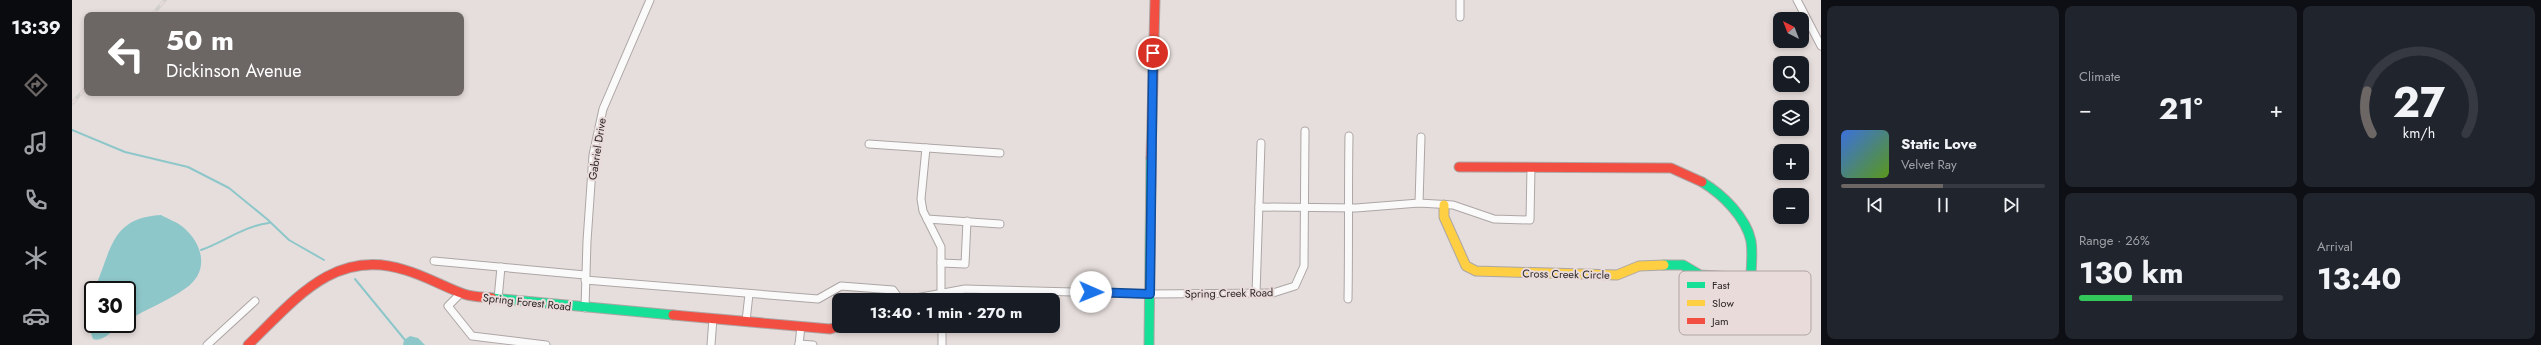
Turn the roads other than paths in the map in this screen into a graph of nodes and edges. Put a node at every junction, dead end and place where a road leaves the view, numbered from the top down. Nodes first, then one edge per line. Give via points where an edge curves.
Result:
1 (650, 0) edge
2 (1155, 0) edge
3 (1460, 0) edge
4 (1797, 0) edge
5 (1460, 17) dead end
6 (1821, 46) edge
7 (1305, 131) dead end
8 (1349, 136) dead end
9 (1421, 137) dead end
10 (1261, 142) dead end
11 (869, 144) dead end
12 (926, 148) junction
13 (1000, 153) dead end
14 (1459, 167) dead end
15 (1531, 167) junction
16 (1419, 202) junction
17 (1444, 205) junction
18 (1259, 207) junction
19 (1305, 208) junction
20 (1347, 208) junction
21 (927, 219) junction
22 (967, 221) junction
23 (1000, 224) dead end
24 (434, 261) dead end
25 (941, 264) junction
26 (501, 267) junction
27 (1694, 271) edge
28 (1751, 271) edge
29 (585, 278) junction
30 (941, 292) junction
31 (461, 293) junction
32 (895, 293) edge
33 (936, 293) edge
34 (748, 294) junction
35 (1150, 294) junction
36 (1256, 294) junction
37 (498, 299) junction
38 (1348, 300) dead end
39 (255, 301) dead end
40 (585, 308) junction
41 (713, 318) junction
42 (746, 321) junction
43 (801, 326) junction
44 (832, 328) edge
45 (942, 333) edge
46 (799, 344) edge
47 (207, 345) edge
48 (248, 345) edge
49 (546, 345) edge
50 (711, 345) edge
51 (813, 345) edge
52 (942, 345) edge
53 (1149, 345) edge

1 - 29 street, Gabriel Drive via 603,109 593,155
2 - 35 street
3 - 5 street
4 - 6 street
7 - 19 street, Spring Creek Road
8 - 20 street
9 - 16 street
10 - 18 street
11 - 12 street
12 - 13 street
12 - 21 street via 921,199
14 - 15 street, Cross Creek Circle
15 - 17 street via 1530,220 1494,219
15 - 28 street, Cross Creek Circle via 1671,168 1683,171 1724,197 1749,236
16 - 17 street
16 - 20 street
17 - 27 street, Cross Creek Circle via 1444,217 1466,266 1476,271 1617,275 1639,266 1684,265
18 - 19 street
18 - 36 street
19 - 20 street
19 - 36 street, Spring Creek Road via 1304,266 1295,286 1273,294
20 - 38 street via 1350,222
21 - 22 street
21 - 25 street via 941,247
22 - 23 street
22 - 25 street via 965,264
24 - 26 street
25 - 30 street
26 - 29 street
26 - 37 street
29 - 34 street
29 - 40 street, Gabriel Drive
30 - 33 street
30 - 35 street via 965,289
31 - 37 street, Spring Forest Road
31 - 48 street, Spring Forest Road via 428,278 387,265 351,266 310,285
31 - 49 street via 448,306 472,336
32 - 34 street via 893,290 841,286 818,299
34 - 42 street
35 - 36 street, Spring Creek Road
35 - 53 street
37 - 40 street, Spring Forest Road
39 - 47 street
40 - 41 street, Spring Forest Road
41 - 42 street, Spring Forest Road
41 - 50 street
42 - 43 street, Spring Forest Road
43 - 44 street, Spring Forest Road
43 - 46 street
45 - 52 street
46 - 51 street

